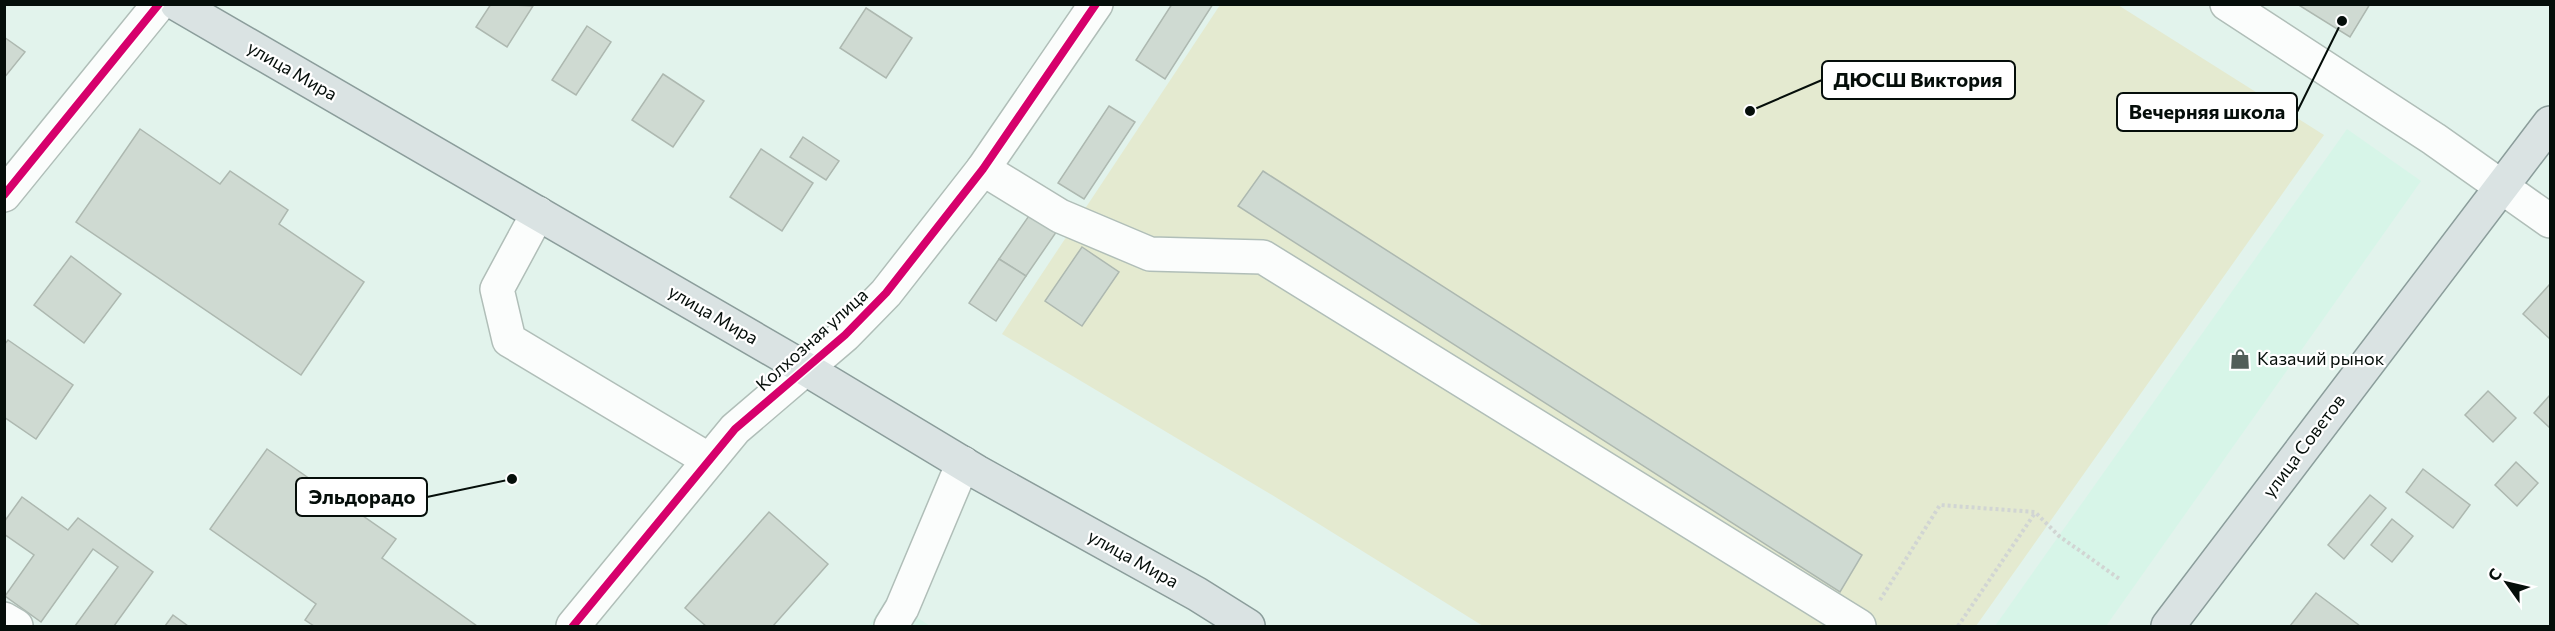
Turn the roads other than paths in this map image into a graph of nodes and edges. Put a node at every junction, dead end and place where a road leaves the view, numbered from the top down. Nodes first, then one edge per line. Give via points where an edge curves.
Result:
1 (159, 4) edge
2 (177, 4) edge
3 (1096, 4) edge
4 (2227, 4) edge
5 (2550, 123) edge
6 (983, 169) junction
7 (2500, 187) junction
8 (4, 195) edge
9 (538, 213) junction
10 (2550, 221) edge
11 (806, 369) junction
12 (709, 460) junction
13 (963, 463) junction
14 (1867, 616) edge
15 (4, 619) edge
16 (16, 627) edge
17 (573, 627) edge
18 (891, 627) edge
19 (1248, 627) edge
20 (2168, 627) edge

1 - 8 street
2 - 9 main road, улица Мира
3 - 6 street, Колхозная улица
4 - 7 street via 2434,139
5 - 7 main road, улица Советов
6 - 11 street, Колхозная улица via 886,293
6 - 14 street via 1060,216 1150,254 1263,257
7 - 10 street
7 - 20 main road, улица Советов
9 - 11 main road, улица Мира
9 - 12 street via 497,290 509,340
11 - 12 street, Колхозная улица via 735,429
11 - 13 main road, улица Мира
12 - 17 street, Колхозная улица
13 - 18 street
13 - 19 main road, улица Мира via 1197,594
15 - 16 street

